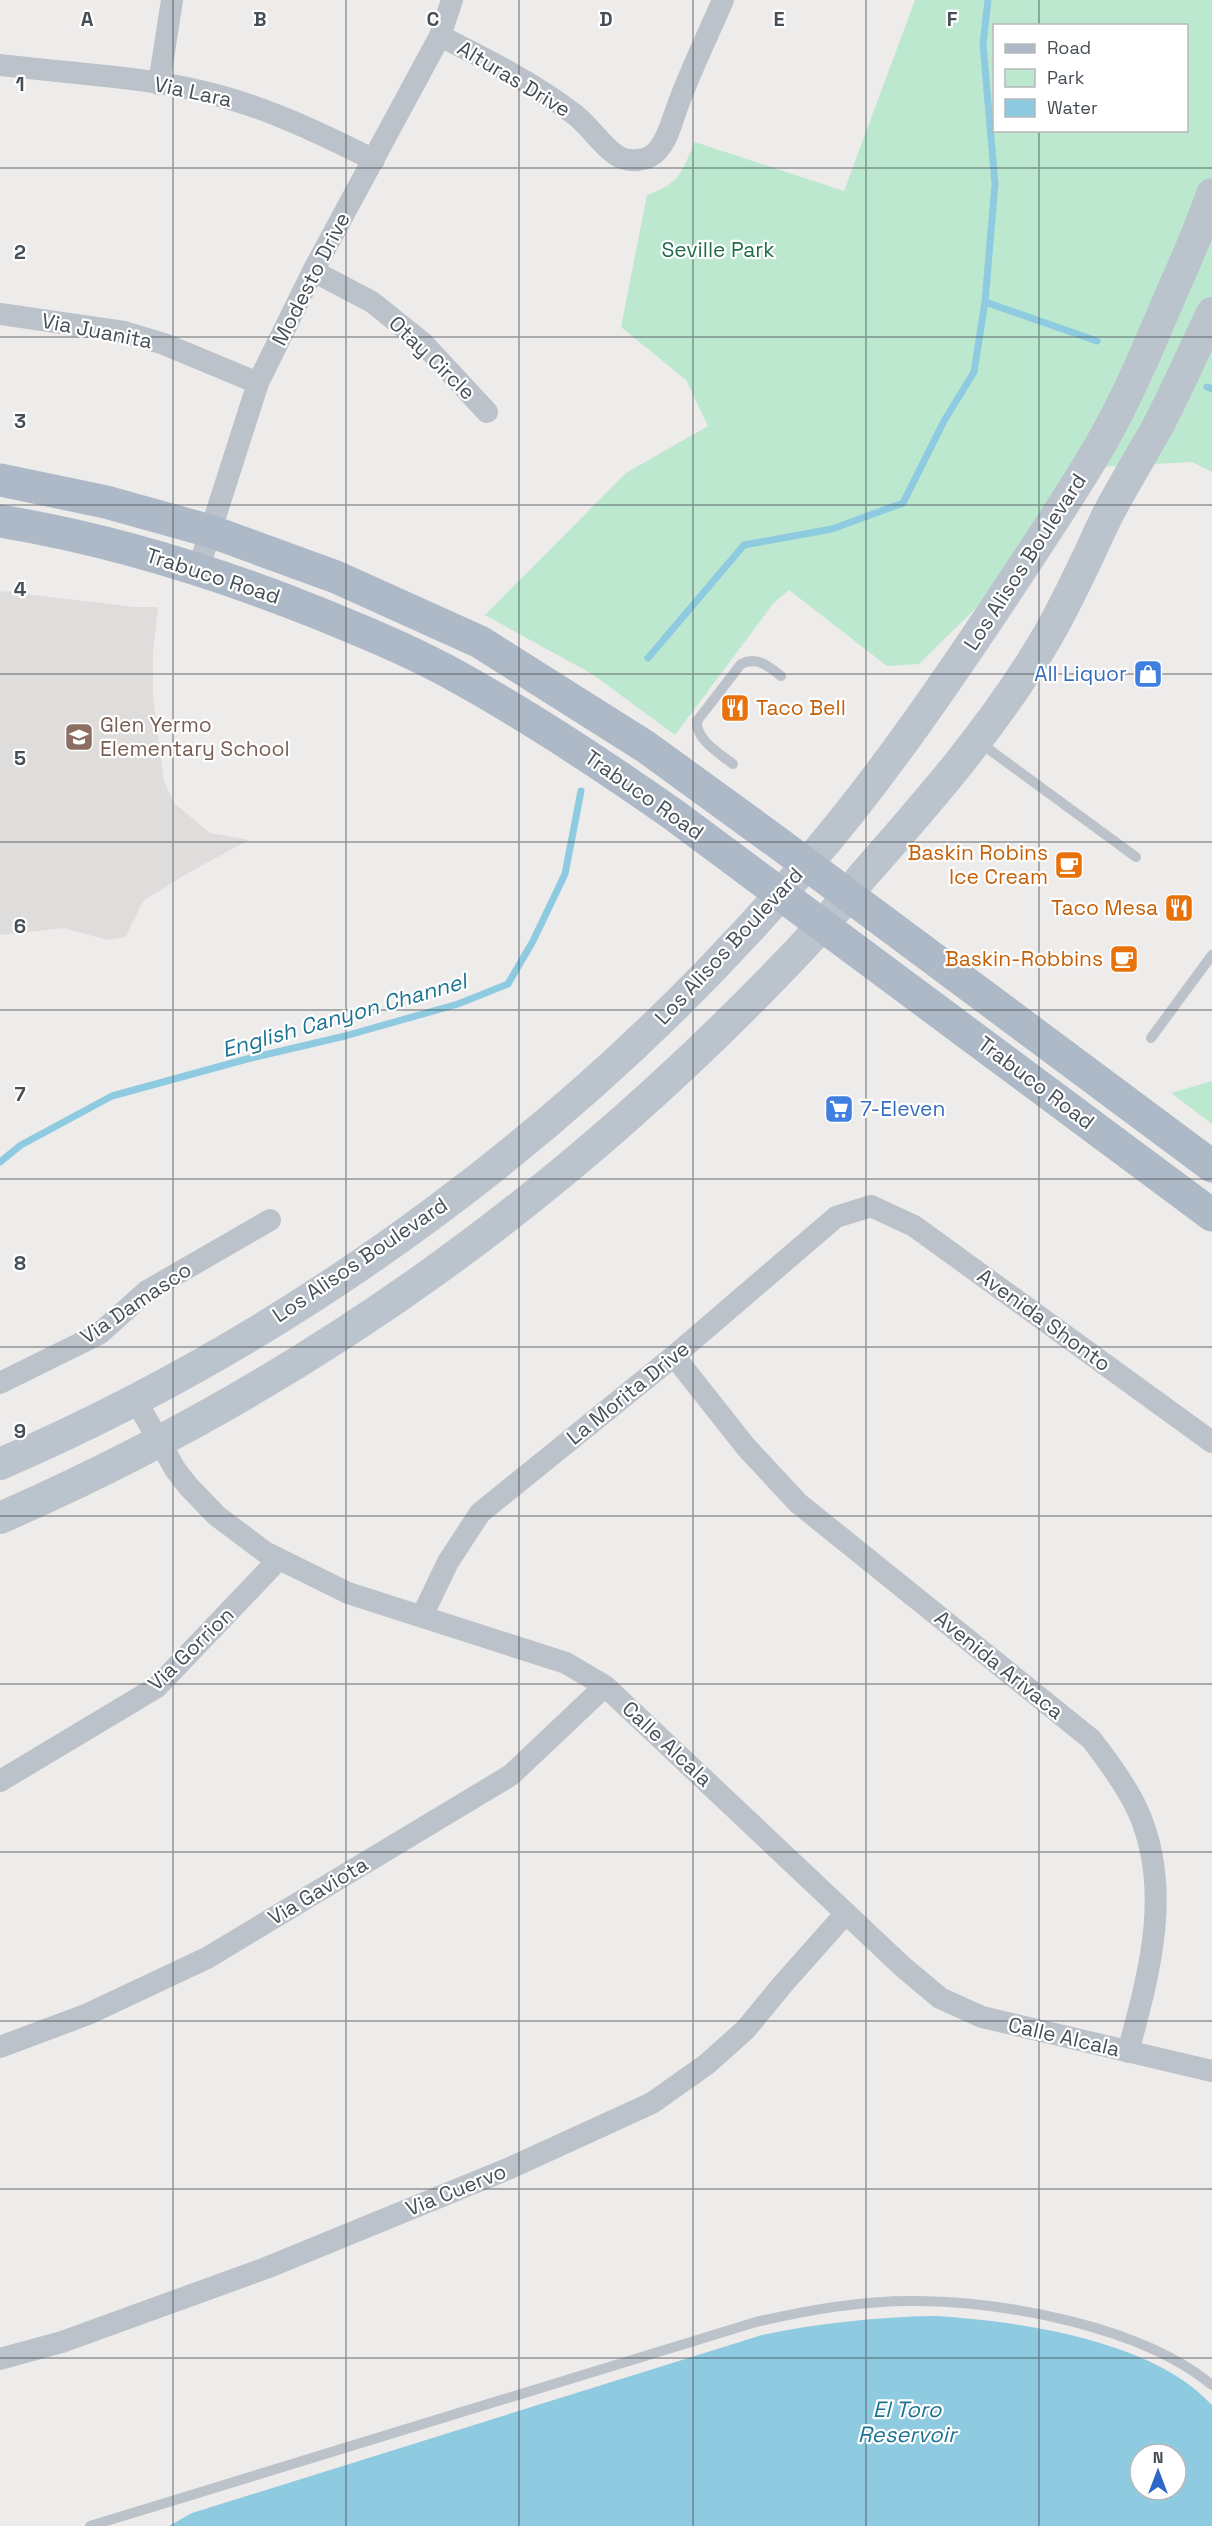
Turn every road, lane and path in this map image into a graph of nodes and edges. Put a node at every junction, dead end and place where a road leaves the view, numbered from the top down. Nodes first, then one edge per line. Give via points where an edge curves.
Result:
1 (172, 0) edge
2 (452, 0) edge
3 (723, 0) edge
4 (440, 36) junction
5 (0, 65) edge
6 (159, 84) junction
7 (374, 160) junction
8 (1212, 194) edge
9 (313, 270) junction
10 (1212, 313) edge
11 (0, 314) edge
12 (258, 383) junction
13 (487, 412) dead end
14 (0, 480) edge
15 (0, 521) edge
16 (210, 531) junction
17 (1039, 542) junction
18 (1085, 564) junction
19 (198, 570) junction
20 (781, 676) dead end
21 (977, 740) junction
22 (733, 764) dead end
23 (1136, 857) dead end
24 (807, 865) junction
25 (780, 893) junction
26 (847, 895) junction
27 (822, 925) junction
28 (1212, 955) edge
29 (1152, 1038) dead end
30 (1212, 1166) edge
31 (871, 1206) joint
32 (1212, 1215) edge
33 (270, 1220) dead end
34 (674, 1356) junction
35 (0, 1383) edge
36 (135, 1399) junction
37 (160, 1442) junction
38 (1212, 1442) edge
39 (0, 1464) edge
40 (0, 1518) edge
41 (279, 1560) junction
42 (422, 1616) junction
43 (605, 1686) junction
44 (0, 1781) edge
45 (846, 1913) junction
46 (0, 2047) edge
47 (1128, 2052) junction
48 (1212, 2071) edge
49 (0, 2359) edge
50 (1212, 2385) edge
51 (90, 2526) edge

1 - 6 street
2 - 4 street, Modesto Drive
3 - 4 street, Alturas Drive via 668,134 657,152 642,160 616,155 551,97 505,68
4 - 7 street, Modesto Drive
5 - 6 street, Via Lara
6 - 7 street, Via Lara via 232,99 302,124
7 - 9 street, Modesto Drive
8 - 17 main road, Los Alisos Boulevard via 1142,366 1104,439
9 - 12 street, Modesto Drive
9 - 13 street, Otay Circle via 372,302 422,342
10 - 18 main road, Los Alisos Boulevard
11 - 12 street, Via Juanita via 123,332 164,344
12 - 16 street, Modesto Drive
14 - 16 main road, Trabuco Road via 106,502
15 - 19 main road, Trabuco Road via 95,540
16 - 19 street, Modesto Drive
16 - 24 main road, Trabuco Road via 336,577 480,642 646,747
17 - 18 main road
17 - 24 main road, Los Alisos Boulevard via 923,717
18 - 21 main road, Los Alisos Boulevard via 1044,642
19 - 25 main road, Trabuco Road via 343,623 445,670 594,758
20 - 22 lane via 759,661 741,664 697,721 703,739
21 - 23 lane
21 - 26 main road, Los Alisos Boulevard
24 - 25 main road, Los Alisos Boulevard
24 - 26 main road, Trabuco Road
25 - 27 main road, Trabuco Road
25 - 36 main road, Los Alisos Boulevard via 706,975 652,1027 506,1156 302,1302
26 - 27 main road, Los Alisos Boulevard
26 - 30 main road, Trabuco Road
27 - 32 main road, Trabuco Road
27 - 37 main road, Los Alisos Boulevard via 684,1065 519,1209 441,1268 322,1348
28 - 29 lane
31 - 34 street, La Morita Drive via 836,1217
31 - 38 street, Avenida Shonto via 914,1226
33 - 35 street, Via Damasco via 147,1291 99,1334
34 - 42 street, La Morita Drive via 480,1514 448,1562
34 - 47 street, Avenida Arivaca via 746,1447 798,1503 1091,1739 1119,1775 1139,1812 1153,1861 1157,1914 1149,1975
36 - 37 street, Calle Alcala
36 - 39 main road, Los Alisos Boulevard
37 - 40 main road, Los Alisos Boulevard
37 - 41 street, Calle Alcala via 188,1486 217,1516
41 - 42 street, Calle Alcala via 348,1593
41 - 44 street, Via Gorrion via 157,1687
42 - 43 street, Calle Alcala via 566,1663
43 - 45 street, Calle Alcala
43 - 46 street, Via Gaviota via 511,1775 207,1958 88,2014
45 - 47 street, Calle Alcala via 940,1998 982,2017
45 - 49 street, Via Cuervo via 746,2029 707,2064 652,2103 510,2168 266,2268 62,2342
47 - 48 street, Calle Alcala
50 - 51 lane via 1157,2351 1105,2331 1038,2314 918,2301 813,2309 756,2322

